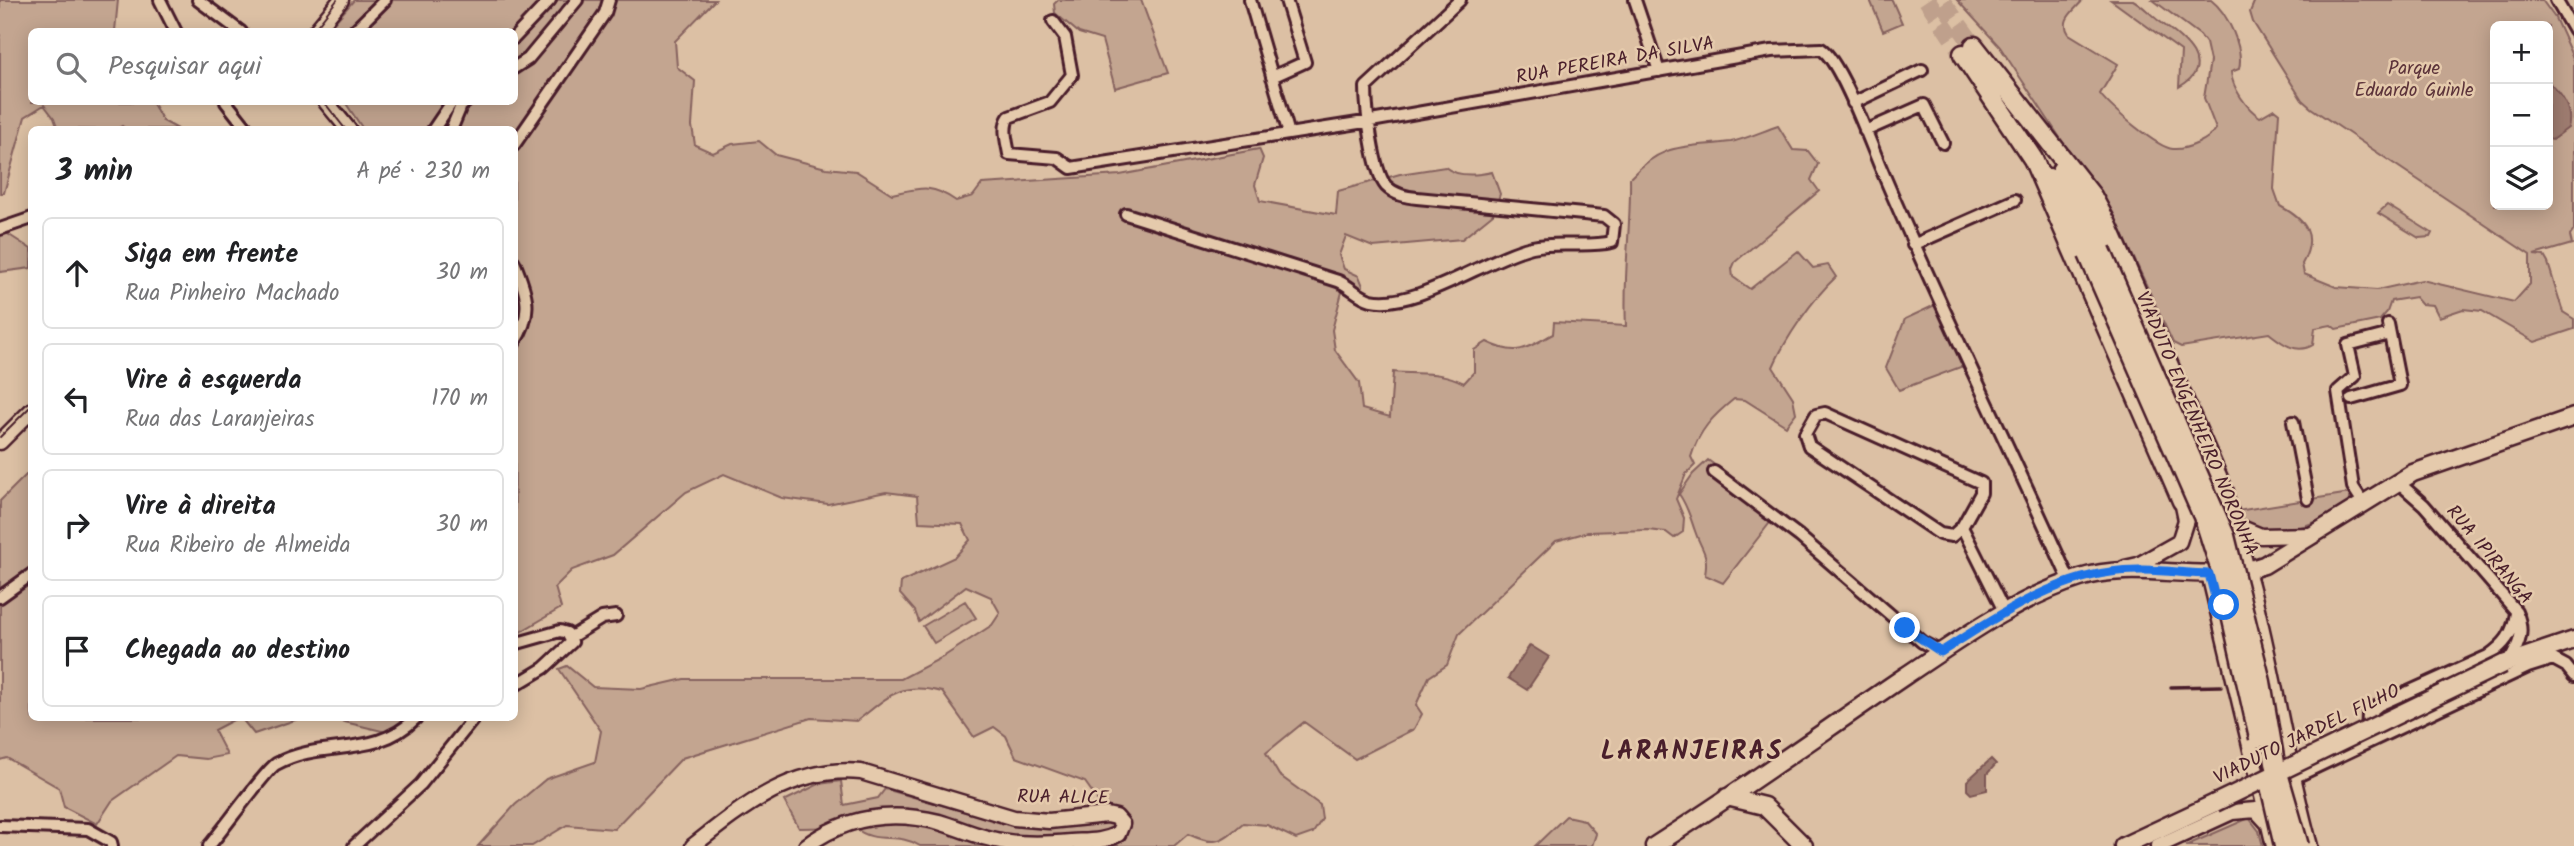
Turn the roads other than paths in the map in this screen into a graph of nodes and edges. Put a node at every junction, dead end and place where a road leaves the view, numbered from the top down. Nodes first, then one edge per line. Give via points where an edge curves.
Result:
1 (160, 0) edge
2 (198, 0) edge
3 (341, 0) edge
4 (385, 0) edge
5 (550, 0) edge
6 (577, 0) edge
7 (609, 0) edge
8 (1250, 0) edge
9 (1286, 0) edge
10 (1461, 0) edge
11 (1635, 0) edge
12 (2556, 0) edge
13 (1053, 21) dead end
14 (175, 28) edge
15 (236, 28) edge
16 (319, 28) edge
17 (357, 28) edge
18 (2574, 31) edge
19 (518, 34) edge
20 (518, 65) edge
21 (1922, 70) dead end
22 (1659, 71) junction
23 (1272, 77) junction
24 (1853, 103) junction
25 (228, 105) edge
26 (328, 105) edge
27 (450, 105) edge
28 (462, 105) edge
29 (1371, 121) junction
30 (245, 126) edge
31 (346, 126) edge
32 (436, 126) edge
33 (453, 126) edge
34 (1865, 131) junction
35 (1289, 134) junction
36 (518, 139) edge
37 (1943, 142) dead end
38 (2053, 150) junction
39 (2034, 159) junction
40 (2015, 200) dead end
41 (1126, 214) dead end
42 (28, 219) edge
43 (0, 229) edge
44 (1913, 245) junction
45 (2094, 252) junction
46 (518, 272) edge
47 (518, 336) edge
48 (2351, 399) dead end
49 (28, 414) edge
50 (2574, 416) edge
51 (2293, 422) dead end
52 (0, 442) edge
53 (1714, 472) dead end
54 (2398, 482) junction
55 (2224, 492) junction
56 (2308, 499) dead end
57 (2182, 501) junction
58 (2364, 504) junction
59 (2237, 526) junction
60 (1962, 527) junction
61 (2314, 535) junction
62 (2114, 571) junction
63 (2247, 571) junction
64 (2209, 574) junction
65 (28, 577) edge
66 (2070, 582) junction
67 (0, 597) edge
68 (2256, 606) junction
69 (2516, 611) junction
70 (2005, 613) junction
71 (2219, 613) junction
72 (615, 616) dead end
73 (571, 637) junction
74 (2574, 640) edge
75 (1922, 642) junction
76 (518, 643) edge
77 (1941, 652) junction
78 (2531, 655) junction
79 (2553, 659) junction
80 (1924, 663) junction
81 (2506, 663) junction
82 (2574, 676) edge
83 (518, 683) edge
84 (413, 721) edge
85 (472, 721) edge
86 (2370, 743) junction
87 (1758, 775) junction
88 (2291, 779) junction
89 (1727, 797) junction
90 (1764, 806) junction
91 (2268, 823) junction
92 (0, 826) edge
93 (112, 846) edge
94 (209, 846) edge
95 (354, 846) edge
96 (693, 846) edge
97 (806, 846) edge
98 (1654, 846) edge
99 (1804, 846) edge
100 (2123, 846) edge
101 (2158, 846) edge
102 (2274, 846) edge
103 (2284, 846) edge
104 (2299, 846) edge
105 (2310, 846) edge

1 - 14 street
2 - 15 street
3 - 16 street
4 - 17 street
5 - 19 street
6 - 20 street
7 - 36 street via 605,13
8 - 23 street
9 - 23 street via 1305,62
10 - 29 street via 1366,87
11 - 22 street
12 - 18 street
13 - 35 street, RUA PEREIRA DA SILVA via 1065,37 1072,75 1050,102 1009,117 1009,154 1057,158 1072,168
21 - 24 street
22 - 24 street, RUA PEREIRA DA SILVA via 1810,47 1828,53
22 - 29 street, RUA PEREIRA DA SILVA
23 - 35 street
24 - 34 street, RUA PEREIRA DA SILVA
25 - 30 street
26 - 31 street
27 - 32 street
28 - 33 street
29 - 35 street, RUA PEREIRA DA SILVA
29 - 41 street via 1376,166 1386,186 1400,195 1604,216 1614,224 1612,242 1529,247 1411,296 1382,302 1365,299 1347,285
34 - 37 street via 1924,105
34 - 44 street, RUA PEREIRA DA SILVA
38 - 39 main road via 1968,50
38 - 45 main road, VIADUTO ENGENHEIRO NORONHA
38 - 55 main road via 2075,173 2107,224
39 - 45 main road, VIADUTO ENGENHEIRO NORONHA
39 - 57 main road
40 - 44 street
42 - 43 street
44 - 66 street, RUA PEREIRA DA SILVA
45 - 103 main road, VIADUTO ENGENHEIRO NORONHA, bridge via 2221,570
45 - 104 main road, VIADUTO ENGENHEIRO NORONHA, bridge via 2225,536 2261,682 2275,763
46 - 47 street via 527,293 526,325
48 - 58 street via 2400,385 2389,329 2348,345 2355,376 2339,391 2353,487
49 - 52 street
50 - 54 main road
51 - 56 street
53 - 75 street via 1798,536
54 - 58 main road
54 - 69 street, RUA IPIRANGA via 2424,505
55 - 57 street
55 - 59 street
57 - 62 street via 2186,520 2179,542 2138,565
58 - 61 main road
59 - 61 street via 2275,538
59 - 63 street
60 - 60 street via 1981,493 1981,483 1825,413 1816,415 1805,434 1809,446 1940,534 1952,536
60 - 70 street
61 - 63 main road
62 - 64 main road
62 - 66 main road
63 - 64 main road
63 - 68 street
64 - 71 street
65 - 67 street
66 - 70 main road
68 - 71 street via 2242,600 2224,605
68 - 88 street
69 - 81 street, RUA IPIRANGA via 2521,639
69 - 86 street via 2510,635 2488,656 2379,705 2368,715 2365,726
70 - 77 main road
71 - 91 street
72 - 73 street via 602,618
73 - 76 street via 560,631
73 - 83 street via 569,648 561,655
74 - 78 main road, VIADUTO JARDEL FILHO
75 - 77 street
75 - 80 street
77 - 80 main road
78 - 79 street
78 - 81 main road, VIADUTO JARDEL FILHO
79 - 82 street
79 - 86 street
80 - 87 main road
81 - 100 main road, VIADUTO JARDEL FILHO, bridge
84 - 94 street via 372,745 299,755 269,768
85 - 95 street via 421,784
86 - 88 street
87 - 89 main road
87 - 90 main road via 1757,791
88 - 105 street
89 - 90 main road
89 - 98 main road
90 - 99 main road
91 - 101 street via 2260,811 2246,809
91 - 102 street
92 - 93 street via 88,829
96 - 97 street, RUA ALICE via 740,808 775,789 807,776 842,770 1014,818 1049,821 1107,815 1122,824 1118,834 1103,840 1024,843 999,841 900,815 858,820 832,829

